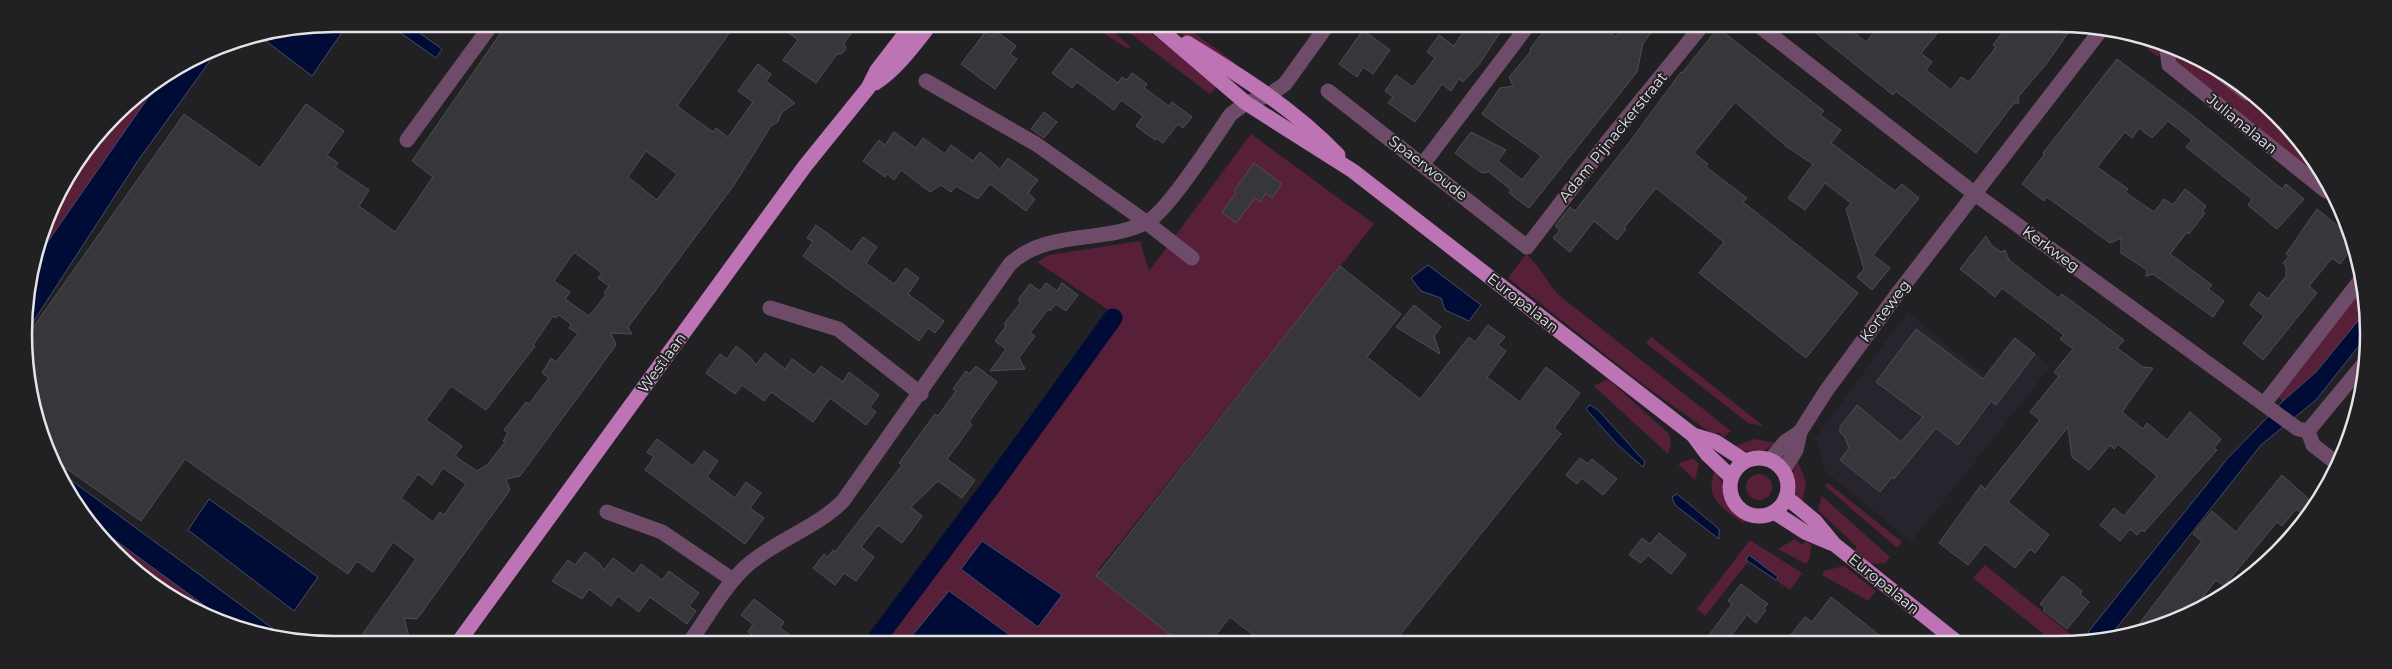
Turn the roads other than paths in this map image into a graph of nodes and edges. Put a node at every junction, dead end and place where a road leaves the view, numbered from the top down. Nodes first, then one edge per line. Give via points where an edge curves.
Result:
1 (486, 32) edge
2 (907, 32) edge
3 (924, 32) edge
4 (1164, 32) edge
5 (1166, 32) edge
6 (1322, 32) edge
7 (1523, 32) edge
8 (1697, 32) edge
9 (1767, 32) edge
10 (2097, 35) edge
11 (2167, 53) edge
12 (926, 82) dead end
13 (868, 88) junction
14 (1328, 91) dead end
15 (1258, 99) junction
16 (407, 140) dead end
17 (1424, 164) junction
18 (1353, 171) junction
19 (2320, 186) edge
20 (1975, 194) junction
21 (1146, 222) junction
22 (1527, 247) joint
23 (1192, 258) dead end
24 (2356, 287) edge
25 (770, 308) dead end
26 (2357, 371) edge
27 (921, 394) junction
28 (2267, 406) junction
29 (2303, 430) junction
30 (1800, 432) junction
31 (1693, 435) junction
32 (1770, 460) junction
33 (2332, 460) edge
34 (1745, 461) junction
35 (1783, 471) junction
36 (1731, 477) junction
37 (1786, 497) junction
38 (607, 512) dead end
39 (1774, 512) junction
40 (1834, 544) junction
41 (733, 580) junction
42 (463, 636) edge
43 (694, 636) edge
44 (1949, 636) edge

1 - 16 street
2 - 13 main road, Westlaan via 877,70
3 - 13 main road, Westlaan via 883,78
4 - 15 main road, Europalaan via 1175,44
5 - 15 main road, Europalaan via 1216,60
6 - 15 street via 1285,84
7 - 17 street
8 - 22 street, Adam Pijnackerstraat
9 - 20 street, Kerkweg
10 - 20 street, Korteweg
11 - 19 street, Julianalaan via 2169,65
12 - 21 street via 1036,144
13 - 42 main road, Westlaan via 806,166
14 - 17 street, Spaerwoude
15 - 18 main road, Europalaan
15 - 18 main road, Europalaan via 1316,131
15 - 21 street via 1231,114 1164,207
17 - 22 street, Spaerwoude
18 - 31 main road, Europalaan
20 - 28 street, Kerkweg
20 - 30 street, Korteweg via 1898,293
21 - 23 street
21 - 27 street via 1131,228 1040,246 1018,257
24 - 28 street
25 - 27 street via 838,329
26 - 29 street
27 - 41 street via 834,510 750,563
28 - 29 street, Kerkweg
29 - 33 street, Kerkweg via 2313,445
30 - 32 street, Korteweg via 1785,442
30 - 35 street, Korteweg via 1796,450
31 - 34 main road, Europalaan via 1716,442
31 - 36 main road, Europalaan
32 - 34 main road via 1753,458
32 - 35 main road
34 - 36 main road
35 - 37 main road via 1787,480
36 - 39 main road via 1730,495 1740,510 1757,516
37 - 39 main road
37 - 40 main road, Europalaan
38 - 41 street via 662,532
39 - 40 main road, Europalaan via 1805,532
40 - 44 main road, Europalaan
41 - 43 street

